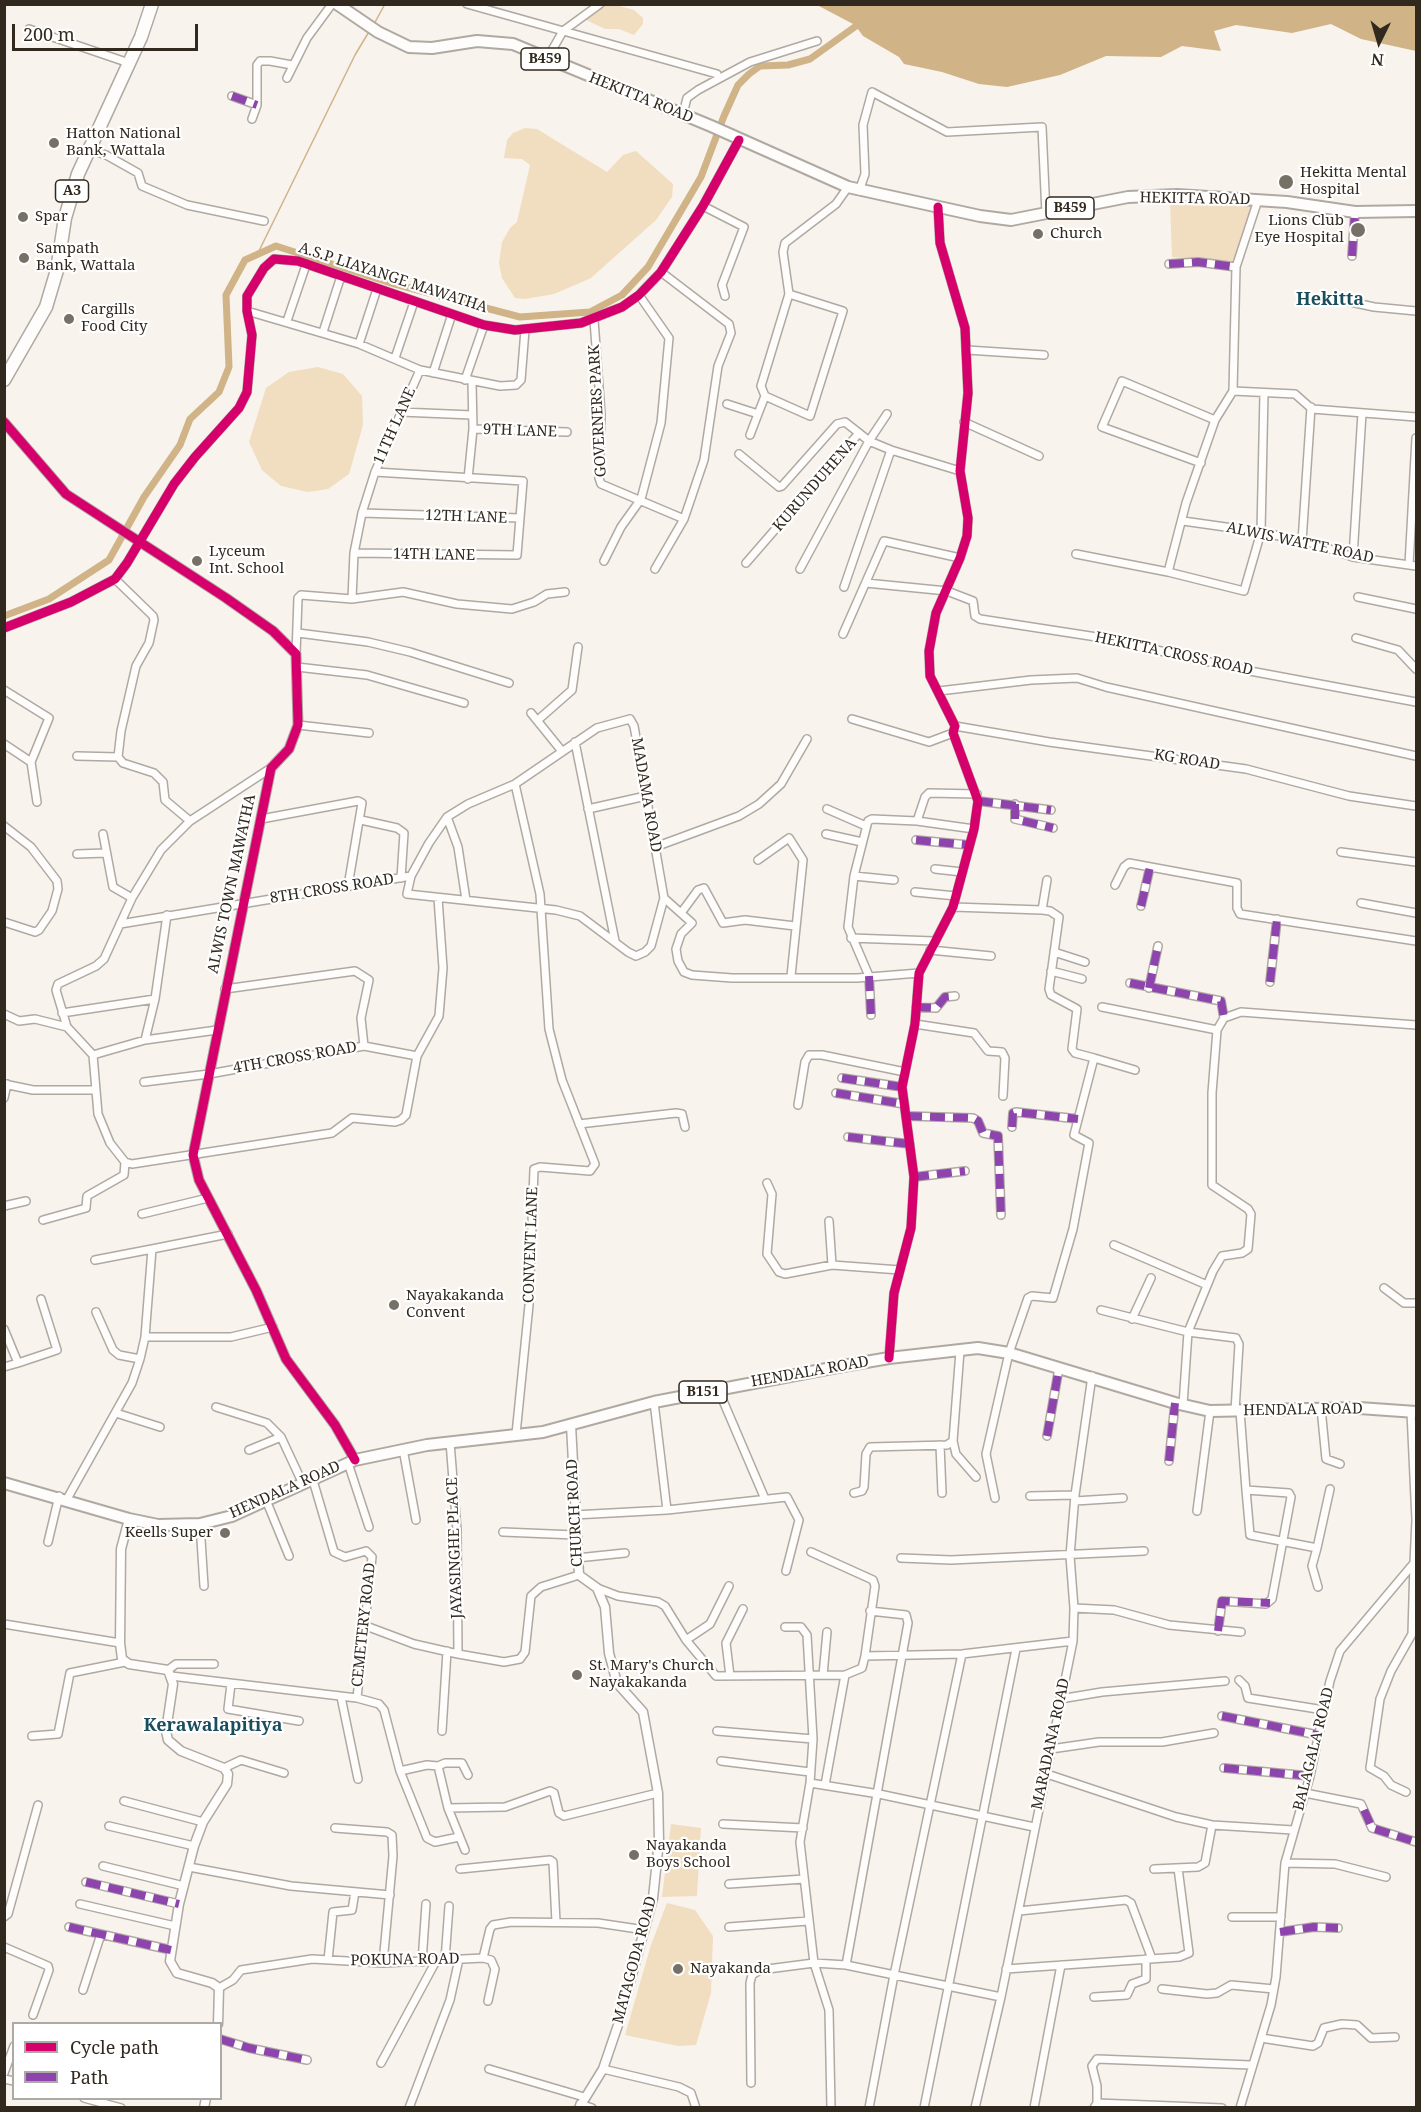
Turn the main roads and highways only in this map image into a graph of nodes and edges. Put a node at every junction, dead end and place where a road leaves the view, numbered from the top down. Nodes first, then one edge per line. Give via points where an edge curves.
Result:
1 (143, 4) edge
2 (152, 4) edge
3 (337, 4) edge
4 (125, 62) junction
5 (1416, 211) edge
6 (8, 365) edge
7 (4, 380) edge
8 (1414, 1412) edge
9 (4, 1483) edge

1 - 4 highway, A3
2 - 4 highway, A3
3 - 5 main road, HEKITTA ROAD / B459 via 409,47 513,44 848,187 997,219 1011,220 1128,197 1177,195 1355,212
4 - 6 highway, A3 via 69,178 44,295
4 - 6 highway, A3 via 72,190 46,307
6 - 7 highway, A3
8 - 9 main road, HENDALA ROAD / B151 via 1321,1408 1210,1411 1009,1353 978,1348 889,1358 718,1389 543,1432 403,1449 351,1461 232,1516 200,1524 158,1525 129,1519

